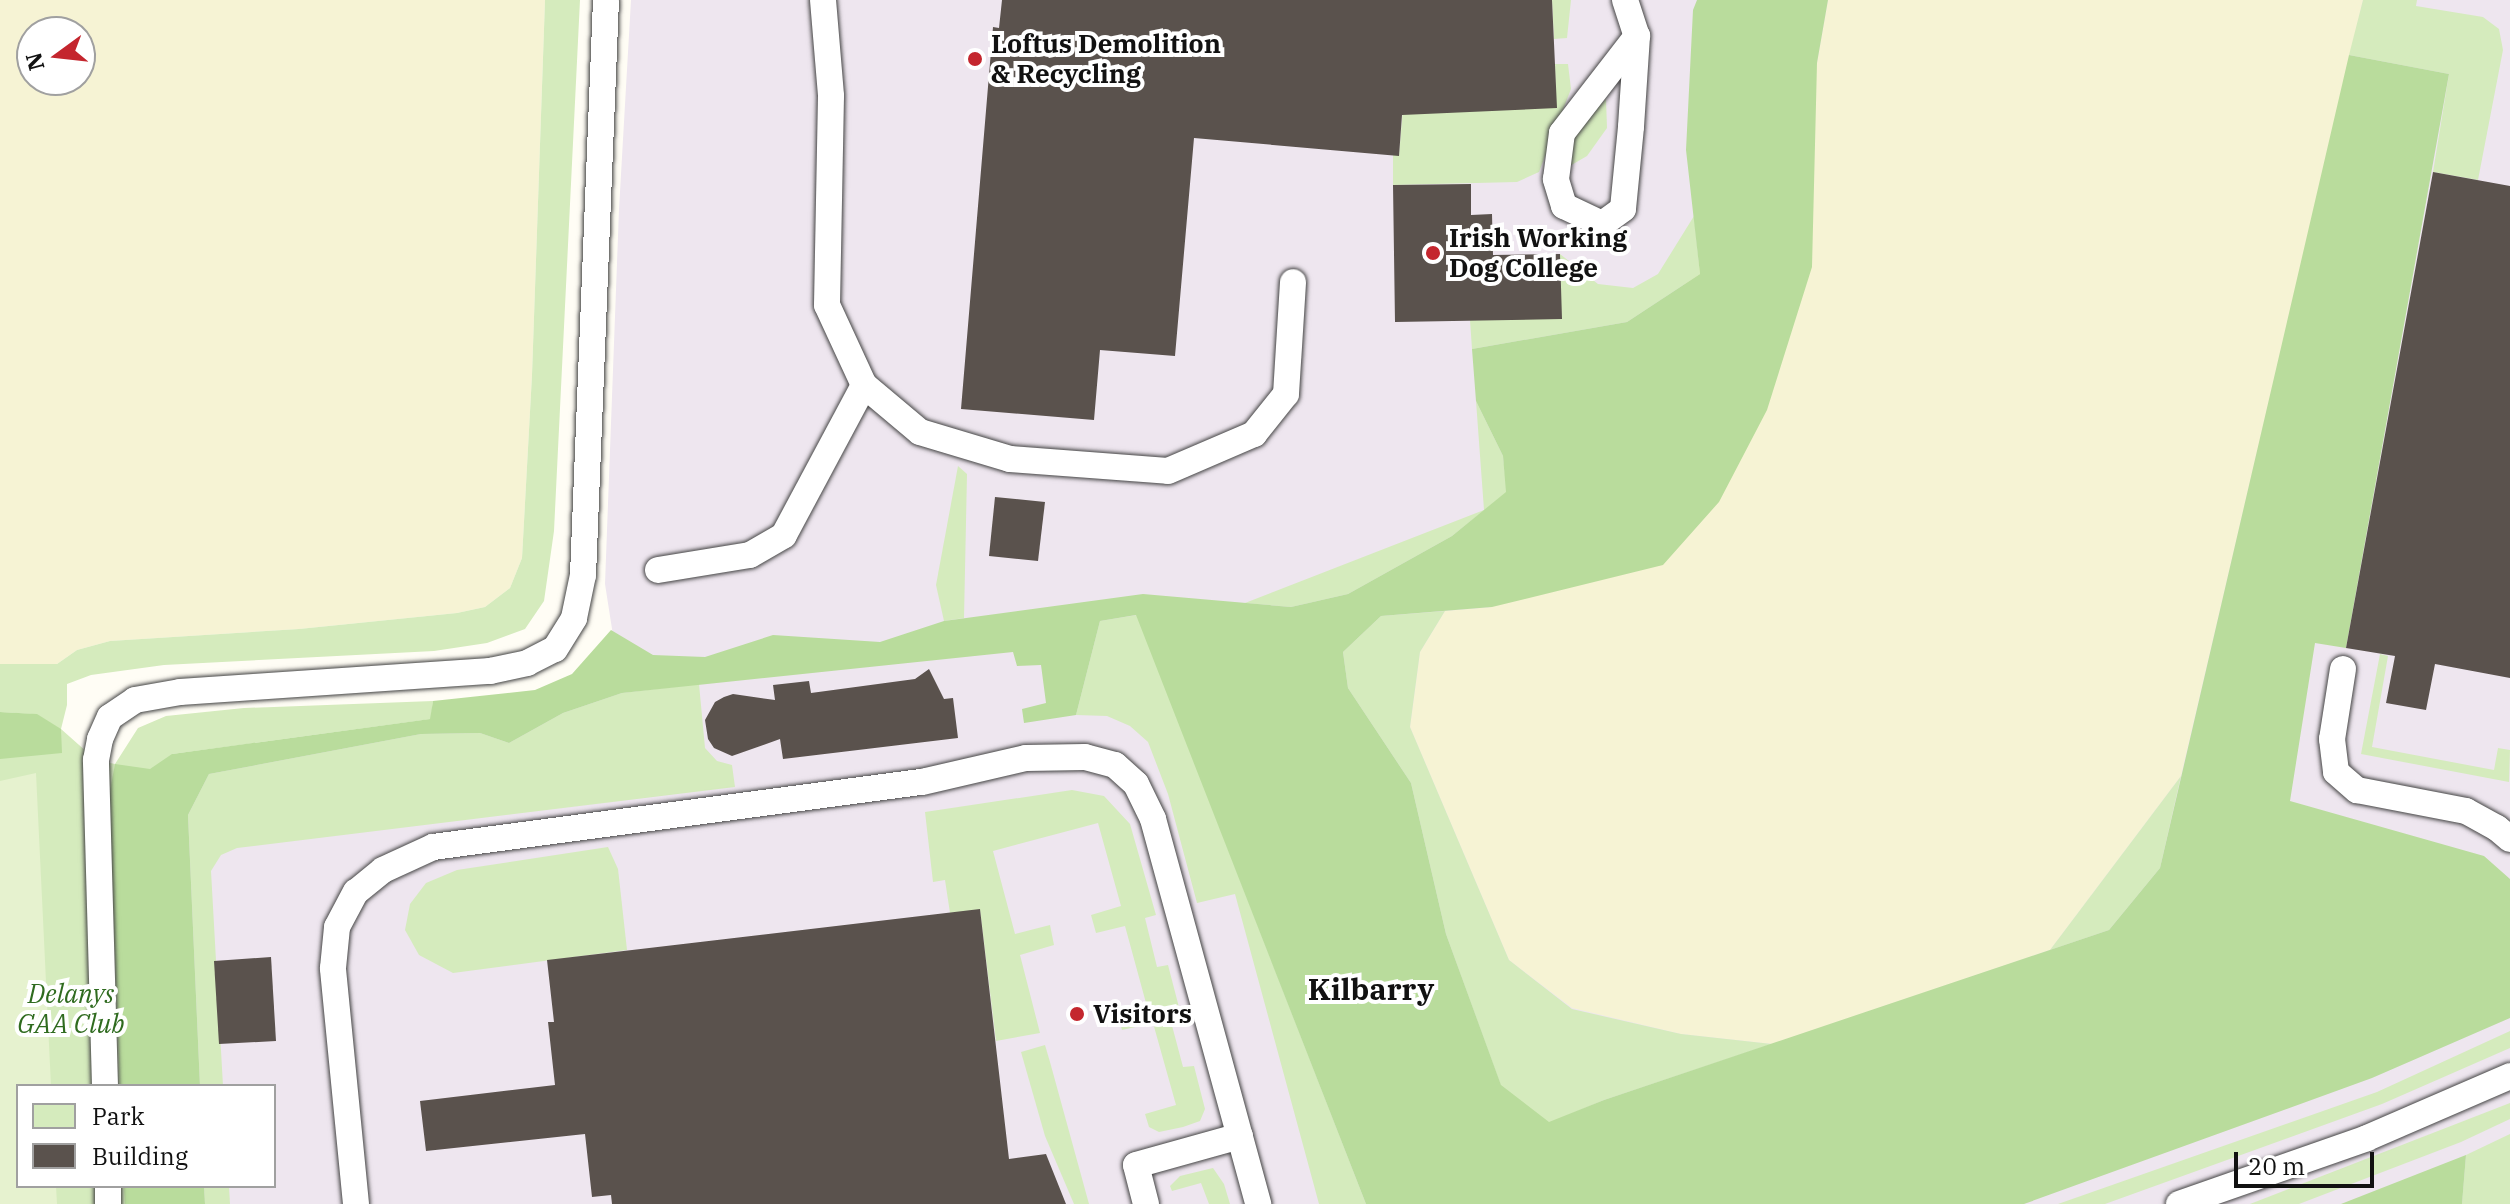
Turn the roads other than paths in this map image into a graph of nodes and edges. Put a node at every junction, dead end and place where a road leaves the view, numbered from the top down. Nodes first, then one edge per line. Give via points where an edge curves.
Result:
1 (606, 0) edge
2 (823, 0) edge
3 (1625, 0) edge
4 (1637, 36) junction
5 (1293, 282) dead end
6 (864, 385) junction
7 (658, 570) dead end
8 (2343, 669) dead end
9 (2510, 839) edge
10 (2510, 1076) edge
11 (105, 1084) edge
12 (1240, 1136) junction
13 (356, 1204) edge
14 (1146, 1204) edge
15 (1258, 1204) edge
16 (2179, 1204) edge

1 - 11 lane via 583,575 574,618 555,649 527,663 490,671 180,692 135,700 110,717 96,760
2 - 6 lane via 831,96 827,305
3 - 4 lane
4 - 4 lane via 1562,133 1556,179 1564,206 1602,224 1623,209
5 - 6 lane via 1286,394 1254,434 1168,471 1010,459 920,432
6 - 7 lane via 784,535 750,555
8 - 9 lane via 2332,739 2336,772 2357,790 2466,811
10 - 16 lane via 2367,1138
12 - 13 lane via 1153,819 1136,784 1115,765 1085,757 1026,758 922,782 433,847 383,870 356,892 337,927 333,968
12 - 14 lane via 1136,1165
12 - 15 lane

